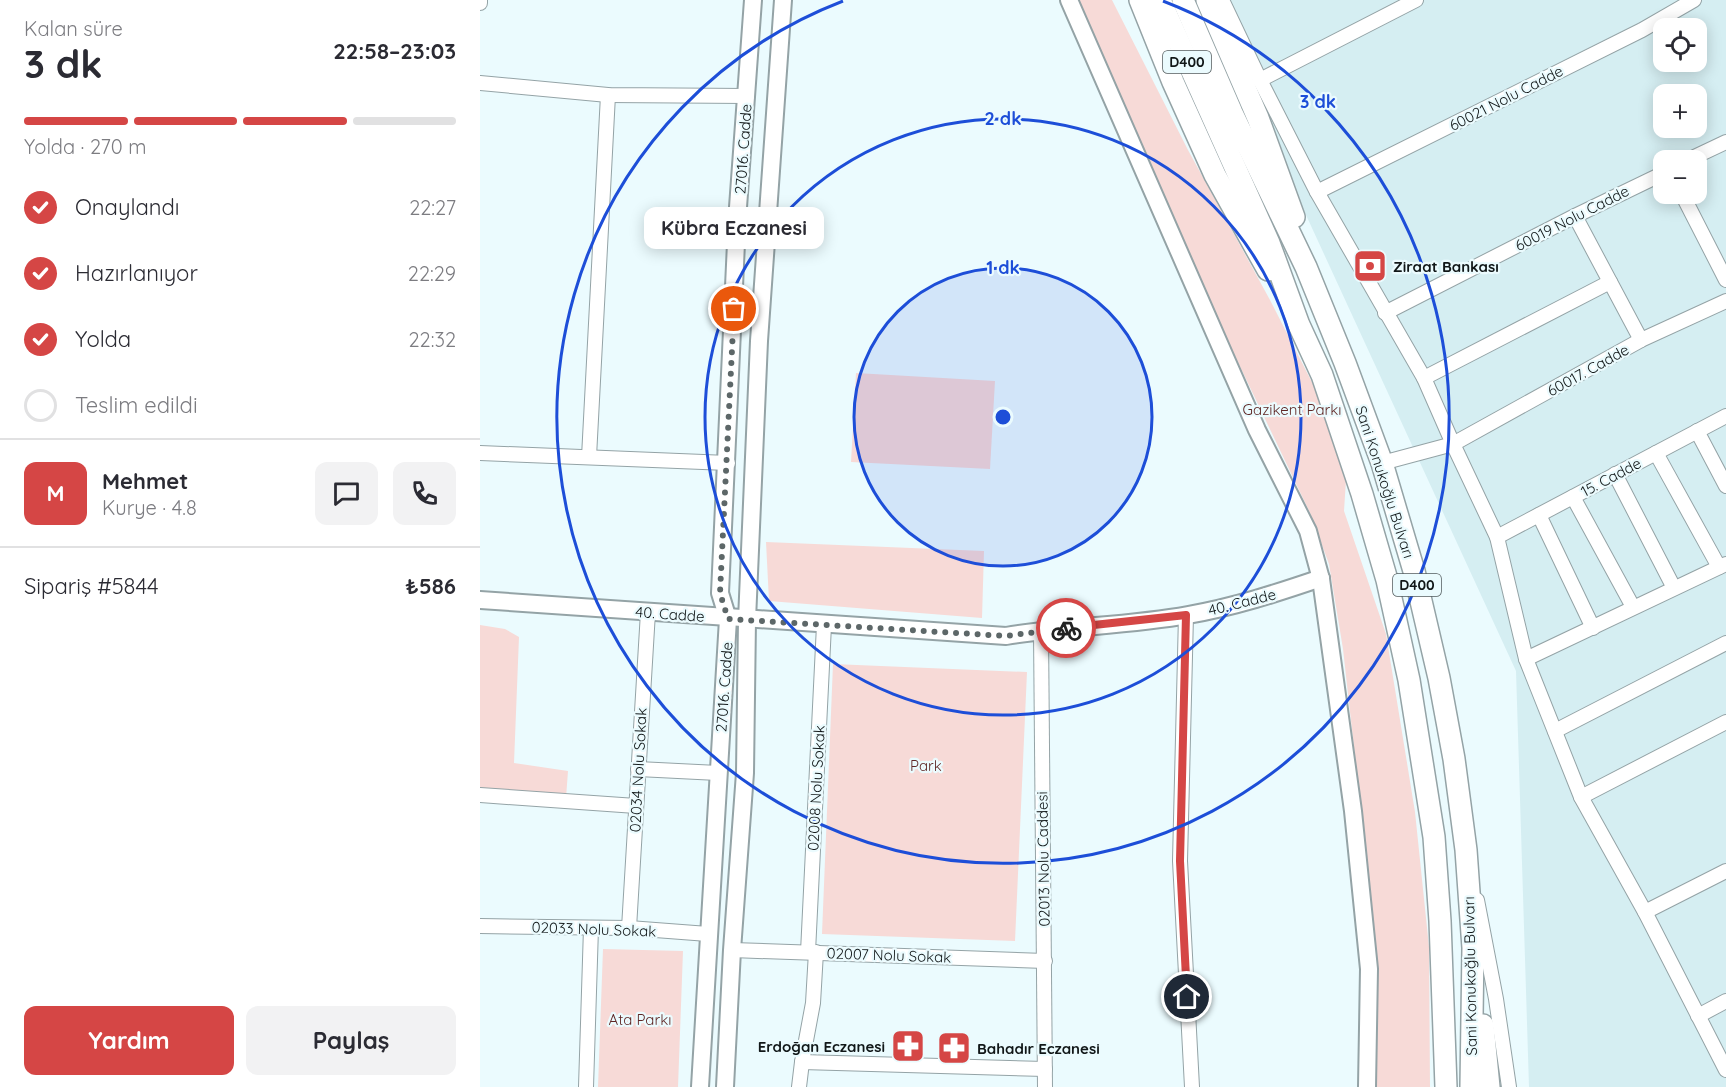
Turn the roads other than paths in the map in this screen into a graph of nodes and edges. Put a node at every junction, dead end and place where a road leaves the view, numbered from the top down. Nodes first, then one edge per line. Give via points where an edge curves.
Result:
1 (753, 0) edge
2 (783, 0) edge
3 (1069, 0) edge
4 (1140, 0) edge
5 (1160, 0) edge
6 (1183, 0) edge
7 (1207, 0) edge
8 (1222, 0) edge
9 (1416, 0) edge
10 (1694, 0) edge
11 (1260, 80) junction
12 (480, 83) edge
13 (608, 95) junction
14 (747, 96) junction
15 (1224, 119) junction
16 (1726, 142) edge
17 (1707, 151) edge
18 (1653, 177) edge
19 (1317, 192) junction
20 (1687, 204) edge
21 (1575, 216) junction
22 (1306, 267) junction
23 (1726, 280) edge
24 (1610, 282) junction
25 (1726, 301) edge
26 (1385, 313) junction
27 (1299, 326) junction
28 (1641, 340) junction
29 (1424, 378) junction
30 (1726, 416) edge
31 (1697, 431) junction
32 (1453, 444) junction
33 (480, 453) edge
34 (1656, 453) junction
35 (589, 458) junction
36 (728, 463) junction
37 (1382, 463) junction
38 (1615, 474) junction
39 (1726, 486) edge
40 (1573, 497) junction
41 (1539, 515) junction
42 (1497, 537) junction
43 (1723, 566) edge
44 (1321, 578) junction
45 (1674, 588) junction
46 (480, 600) edge
47 (1633, 607) junction
48 (648, 612) junction
49 (1186, 615) junction
50 (728, 619) junction
51 (747, 620) junction
52 (824, 625) junction
53 (1593, 628) junction
54 (1041, 631) junction
55 (1726, 643) edge
56 (1526, 659) junction
57 (1726, 722) edge
58 (1555, 731) junction
59 (638, 769) junction
60 (718, 773) junction
61 (480, 795) edge
62 (1581, 797) junction
63 (636, 806) junction
64 (1466, 850) junction
65 (1726, 871) edge
66 (1646, 912) junction
67 (480, 926) edge
68 (591, 928) junction
69 (629, 928) junction
70 (708, 934) junction
71 (1473, 948) junction
72 (732, 950) junction
73 (812, 952) junction
74 (1045, 961) junction
75 (1726, 1001) edge
76 (1698, 1016) junction
77 (802, 1062) junction
78 (1045, 1069) junction
79 (1726, 1070) edge
80 (586, 1087) edge
81 (700, 1087) edge
82 (725, 1087) edge
83 (799, 1087) edge
84 (1045, 1087) edge
85 (1192, 1087) edge
86 (1367, 1087) edge
87 (1446, 1087) edge
88 (1471, 1087) edge
89 (1488, 1087) edge
90 (1509, 1087) edge

1 - 14 street, 27016. Cadde
2 - 51 street, 27016. Cadde via 759,341
3 - 44 street via 1257,430 1308,531
4 - 27 highway via 1215,175
5 - 15 highway, D400
6 - 15 highway, D400
7 - 22 highway via 1283,183
8 - 11 street
9 - 11 street
10 - 19 street, 60021 Nolu Cadde via 1642,30
11 - 19 street
12 - 13 street
13 - 14 street
13 - 35 street
14 - 36 street, 27016. Cadde via 737,221
15 - 22 highway, Sani Konukoğlu Bulvarı / D400
15 - 27 highway, Sani Konukoğlu Bulvarı / D400
16 - 17 street
18 - 21 street, 60019 Nolu Cadde
19 - 26 street
20 - 23 street
21 - 24 street
21 - 26 street, 60019 Nolu Cadde
22 - 37 highway, Sani Konukoğlu Bulvarı / D400
24 - 28 street
24 - 29 street
25 - 28 street, 60017. Cadde
26 - 29 street
27 - 87 highway, Sani Konukoğlu Bulvarı / D400 via 1322,375 1362,494 1387,580 1409,680 1434,837
28 - 32 street, 60017. Cadde
29 - 32 street
30 - 31 street, 15. Cadde
31 - 34 street, 15. Cadde
31 - 39 street
32 - 37 street, 60017. Cadde
32 - 42 street
33 - 35 street
34 - 38 street, 15. Cadde
34 - 43 street
35 - 36 street
36 - 50 street, 27016. Cadde via 720,593
37 - 64 highway, Sani Konukoğlu Bulvarı / D400 via 1414,571 1439,678
38 - 40 street, 15. Cadde
38 - 45 street
40 - 41 street, 15. Cadde
40 - 47 street
41 - 42 street, 15. Cadde
41 - 53 street
42 - 56 street
43 - 45 street
44 - 49 street, 40. Cadde via 1256,600
44 - 86 street via 1353,811 1369,969
45 - 47 street
46 - 48 street, 40. Cadde
47 - 53 street
48 - 50 street, 40. Cadde
48 - 59 street, 02034 Nolu Sokak
49 - 54 street, 40. Cadde
49 - 85 street via 1180,861
50 - 51 street, 40. Cadde
50 - 60 street, 27016. Cadde
51 - 52 street, 40. Cadde
51 - 72 street, 27016. Cadde via 745,773
52 - 54 street, 40. Cadde via 1006,636
52 - 73 street, 02008 Nolu Sokak
53 - 56 street
54 - 74 street, 02013 Nolu Caddesi
55 - 58 street
56 - 58 street
57 - 62 street
58 - 62 street
59 - 60 street
59 - 63 street, 02034 Nolu Sokak
60 - 70 street, 27016. Cadde
61 - 63 street
62 - 66 street
63 - 69 street, 02034 Nolu Sokak
64 - 71 highway, Sani Konukoğlu Bulvarı / D400
64 - 90 street via 1488,954
65 - 66 street
66 - 76 street
67 - 68 street, 02033 Nolu Sokak
68 - 69 street, 02033 Nolu Sokak
68 - 80 street
69 - 70 street, 02033 Nolu Sokak
70 - 81 street, 27016. Cadde
71 - 88 highway, Sani Konukoğlu Bulvarı / D400
71 - 89 highway
72 - 73 street, 02007 Nolu Sokak
72 - 82 street, 27016. Cadde
73 - 74 street, 02007 Nolu Sokak
73 - 77 street, 02008 Nolu Sokak via 813,1003
74 - 78 street, 02013 Nolu Caddesi
75 - 76 street
76 - 79 street
77 - 78 street
77 - 83 street, 02008 Nolu Sokak
78 - 84 street, 02013 Nolu Caddesi

